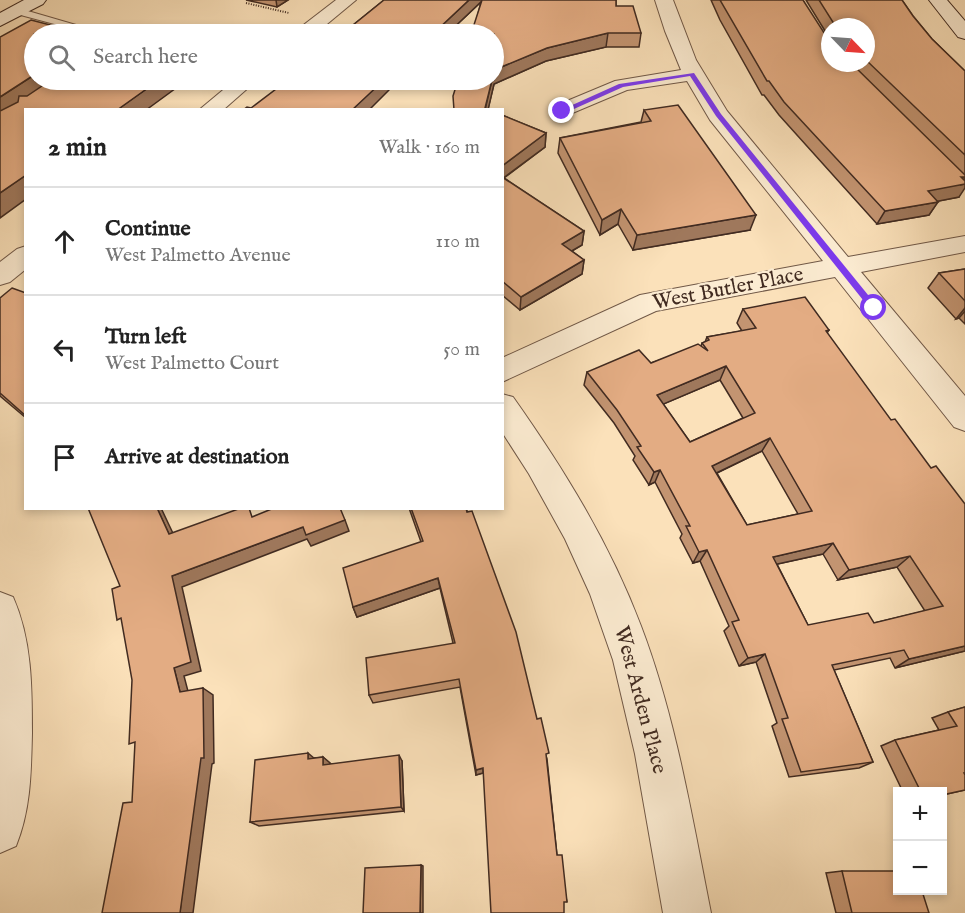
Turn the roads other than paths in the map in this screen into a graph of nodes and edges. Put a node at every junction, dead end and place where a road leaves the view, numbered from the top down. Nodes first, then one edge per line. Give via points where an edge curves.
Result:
1 (37, 0) edge
2 (347, 0) edge
3 (664, 0) edge
4 (938, 0) edge
5 (17, 11) junction
6 (0, 20) edge
7 (65, 24) edge
8 (317, 24) edge
9 (965, 33) edge
10 (692, 74) junction
11 (234, 90) edge
12 (212, 108) edge
13 (562, 111) dead end
14 (965, 244) edge
15 (24, 257) edge
16 (839, 266) junction
17 (0, 276) edge
18 (504, 370) edge
19 (504, 409) edge
20 (965, 418) edge
21 (0, 610) edge
22 (0, 830) edge
23 (687, 913) edge

1 - 5 street
2 - 8 street
3 - 10 street via 672,31
4 - 9 street
5 - 6 street
5 - 7 lane
10 - 13 street via 622,85
10 - 16 street via 718,115
11 - 12 street
14 - 16 street, West Butler Place
15 - 17 street
16 - 18 street, West Butler Place via 650,302
16 - 20 street
19 - 23 street, West Arden Place via 539,459 597,568 633,658 659,764
21 - 22 street via 12,672 9,792

